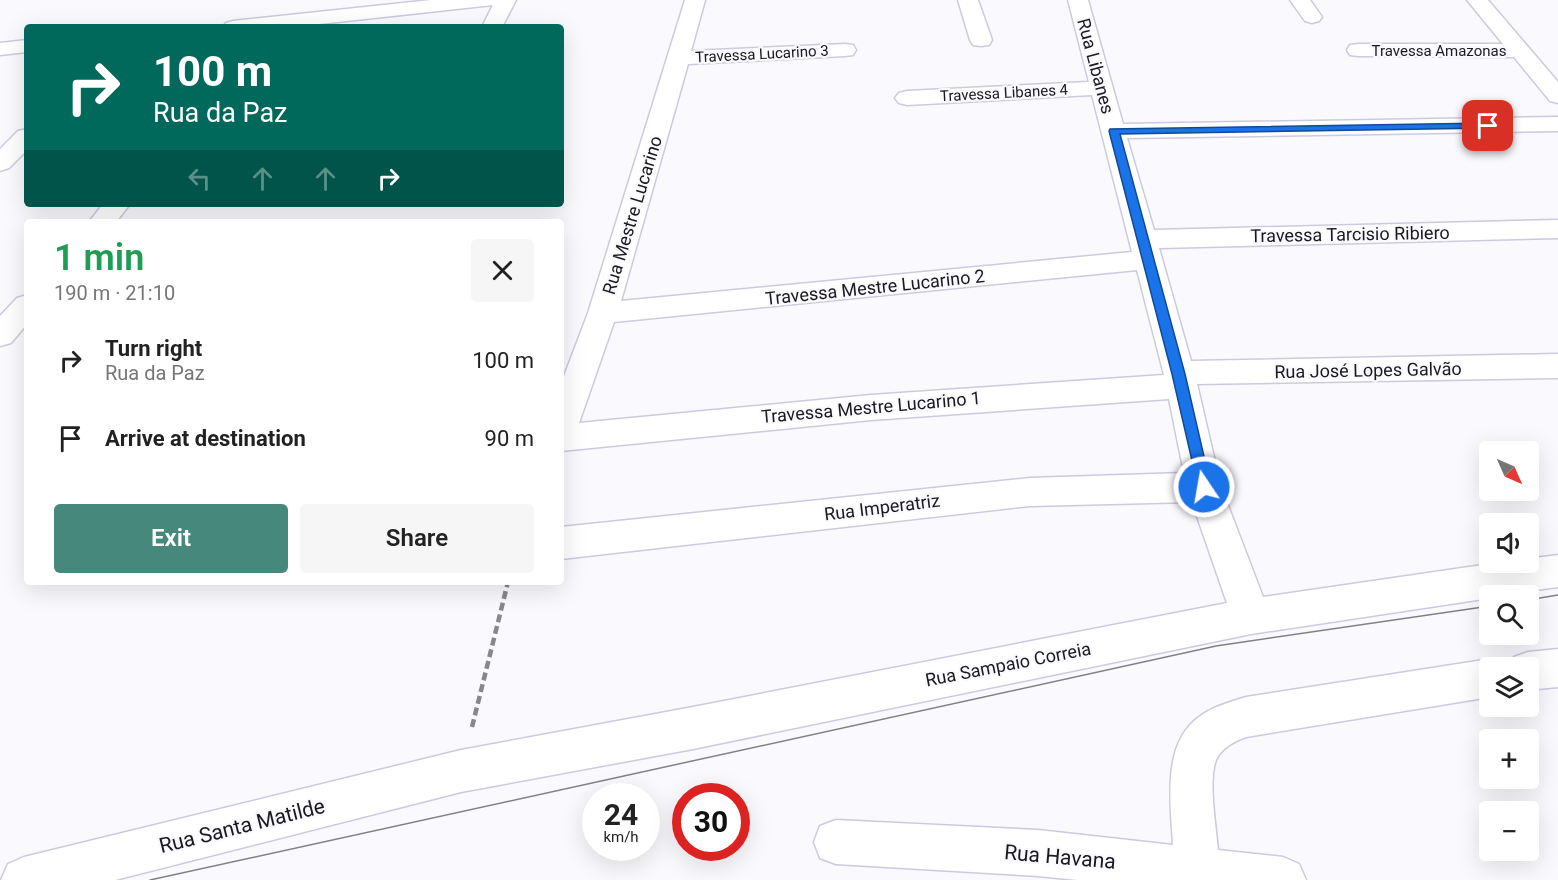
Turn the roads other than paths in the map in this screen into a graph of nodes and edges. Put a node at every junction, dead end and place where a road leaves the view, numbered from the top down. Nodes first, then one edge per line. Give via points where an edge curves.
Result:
1 (315, 0) edge
2 (489, 0) edge
3 (506, 0) edge
4 (695, 0) edge
5 (968, 0) edge
6 (1078, 0) edge
7 (1300, 0) edge
8 (1477, 0) edge
9 (1312, 18) dead end
10 (306, 20) junction
11 (377, 20) edge
12 (279, 24) edge
13 (494, 24) edge
14 (981, 40) dead end
15 (24, 46) edge
16 (0, 48) edge
17 (845, 50) dead end
18 (1358, 50) dead end
19 (1520, 51) junction
20 (678, 58) junction
21 (1101, 88) junction
22 (1558, 96) edge
23 (907, 98) dead end
24 (1558, 124) edge
25 (1114, 131) junction
26 (24, 139) edge
27 (0, 163) edge
28 (114, 207) edge
29 (104, 219) edge
30 (1558, 229) edge
31 (1145, 250) junction
32 (24, 308) edge
33 (603, 313) junction
34 (0, 335) edge
35 (1558, 366) edge
36 (1180, 380) junction
37 (564, 419) edge
38 (564, 438) edge
39 (1204, 487) junction
40 (564, 543) edge
41 (1558, 571) edge
42 (1251, 616) junction
43 (1558, 668) edge
44 (1539, 671) edge
45 (1479, 680) edge
46 (461, 771) joint
47 (836, 842) dead end
48 (1198, 875) edge
49 (24, 880) edge
50 (1283, 880) edge

1 - 10 street
2 - 11 street
3 - 13 street
4 - 20 street, Rua Mestre Lucarino
5 - 14 street
6 - 21 street, Rua Libanes
7 - 9 street
8 - 19 street
10 - 11 street
10 - 12 street
15 - 16 street
17 - 20 street, Travessa Lucarino 3
18 - 19 street, Travessa Amazonas
19 - 22 street
20 - 33 street, Rua Mestre Lucarino
21 - 23 street, Travessa Libanes 4
21 - 25 street, Rua Libanes
24 - 25 street
25 - 31 street, Rua Libanes
26 - 27 street
28 - 29 street
30 - 31 street, Travessa Tarcisio Ribiero
31 - 33 street, Travessa Mestre Lucarino 2
31 - 36 street, Rua Libanes
32 - 34 street
33 - 37 street, Rua Mestre Lucarino
35 - 36 street, Rua José Lopes Galvão
36 - 38 street, Travessa Mestre Lucarino 1
36 - 39 street, Rua Libanes
39 - 40 street, Rua Imperatriz via 1020,493
39 - 42 street, Rua Libanes
41 - 42 street, Rua Sampaio Correia
42 - 46 street, Rua Sampaio Correia
43 - 44 street
45 - 48 street via 1231,721 1215,729 1197,753 1191,775
46 - 49 street, Rua Santa Matilde
47 - 48 street, Rua Havana via 1038,853
48 - 50 street, Rua Havana

